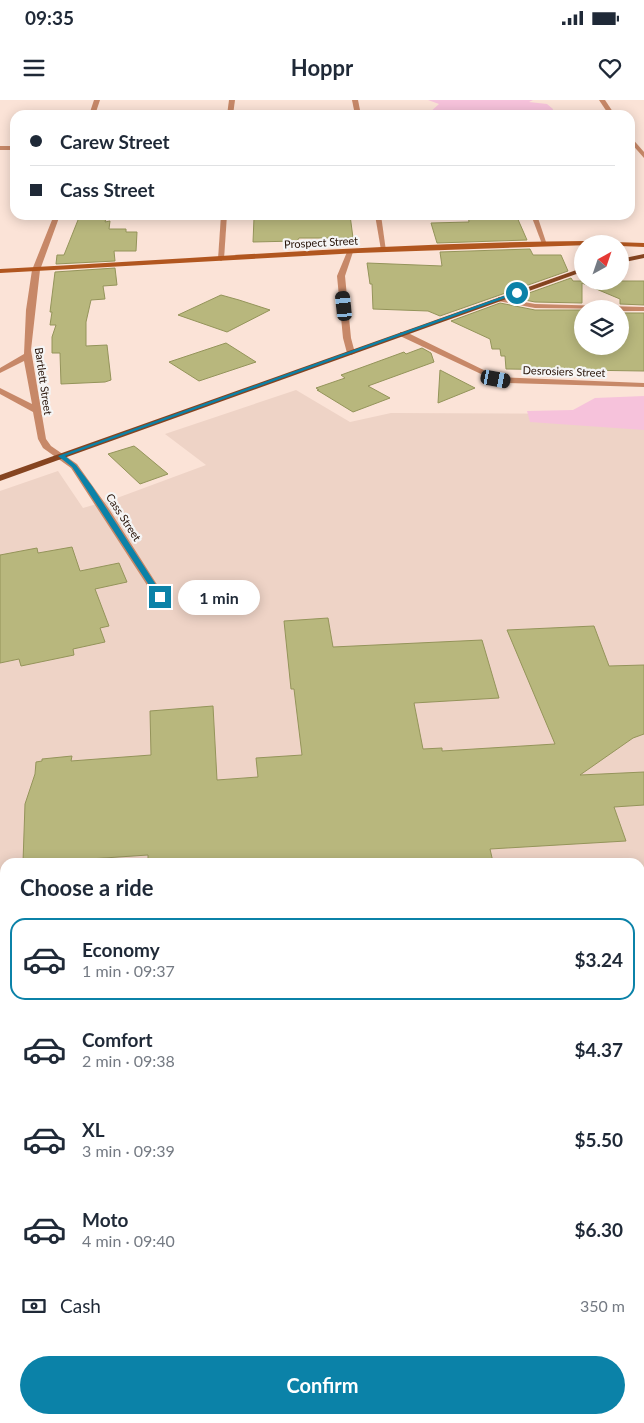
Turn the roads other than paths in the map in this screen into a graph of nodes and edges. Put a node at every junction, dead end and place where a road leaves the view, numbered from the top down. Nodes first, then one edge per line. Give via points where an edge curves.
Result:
1 (635, 146) edge
2 (644, 156) edge
3 (55, 220) edge
4 (224, 220) edge
5 (379, 220) edge
6 (536, 220) edge
7 (545, 244) junction
8 (644, 245) edge
9 (574, 249) edge
10 (384, 250) junction
11 (350, 252) junction
12 (644, 256) edge
13 (221, 259) junction
14 (629, 259) edge
15 (36, 270) junction
16 (0, 272) edge
17 (574, 273) edge
18 (501, 299) junction
19 (644, 309) edge
20 (403, 334) junction
21 (351, 353) junction
22 (28, 355) junction
23 (0, 371) edge
24 (644, 385) edge
25 (0, 391) edge
26 (36, 410) junction
27 (61, 456) junction
28 (0, 478) edge
29 (160, 597) dead end

1 - 2 street
3 - 15 street, Bartlett Street
4 - 13 street
5 - 10 street
6 - 7 street
7 - 8 main road, Prospect Street via 595,242
7 - 9 main road
7 - 10 main road, Prospect Street
10 - 11 main road, Prospect Street
11 - 13 main road, Prospect Street
11 - 21 street via 341,276
12 - 14 main road
13 - 15 main road, Prospect Street
15 - 16 main road, Prospect Street
15 - 22 street, Bartlett Street
17 - 18 main road
18 - 19 street via 535,306
18 - 20 main road
20 - 21 main road
20 - 24 street, Desrosiers Street via 496,379
21 - 27 main road
22 - 23 street
22 - 26 street, Bartlett Street
25 - 26 street
26 - 27 street, Bartlett Street via 42,439 47,448
27 - 28 main road
27 - 29 street, Cass Street via 74,466

